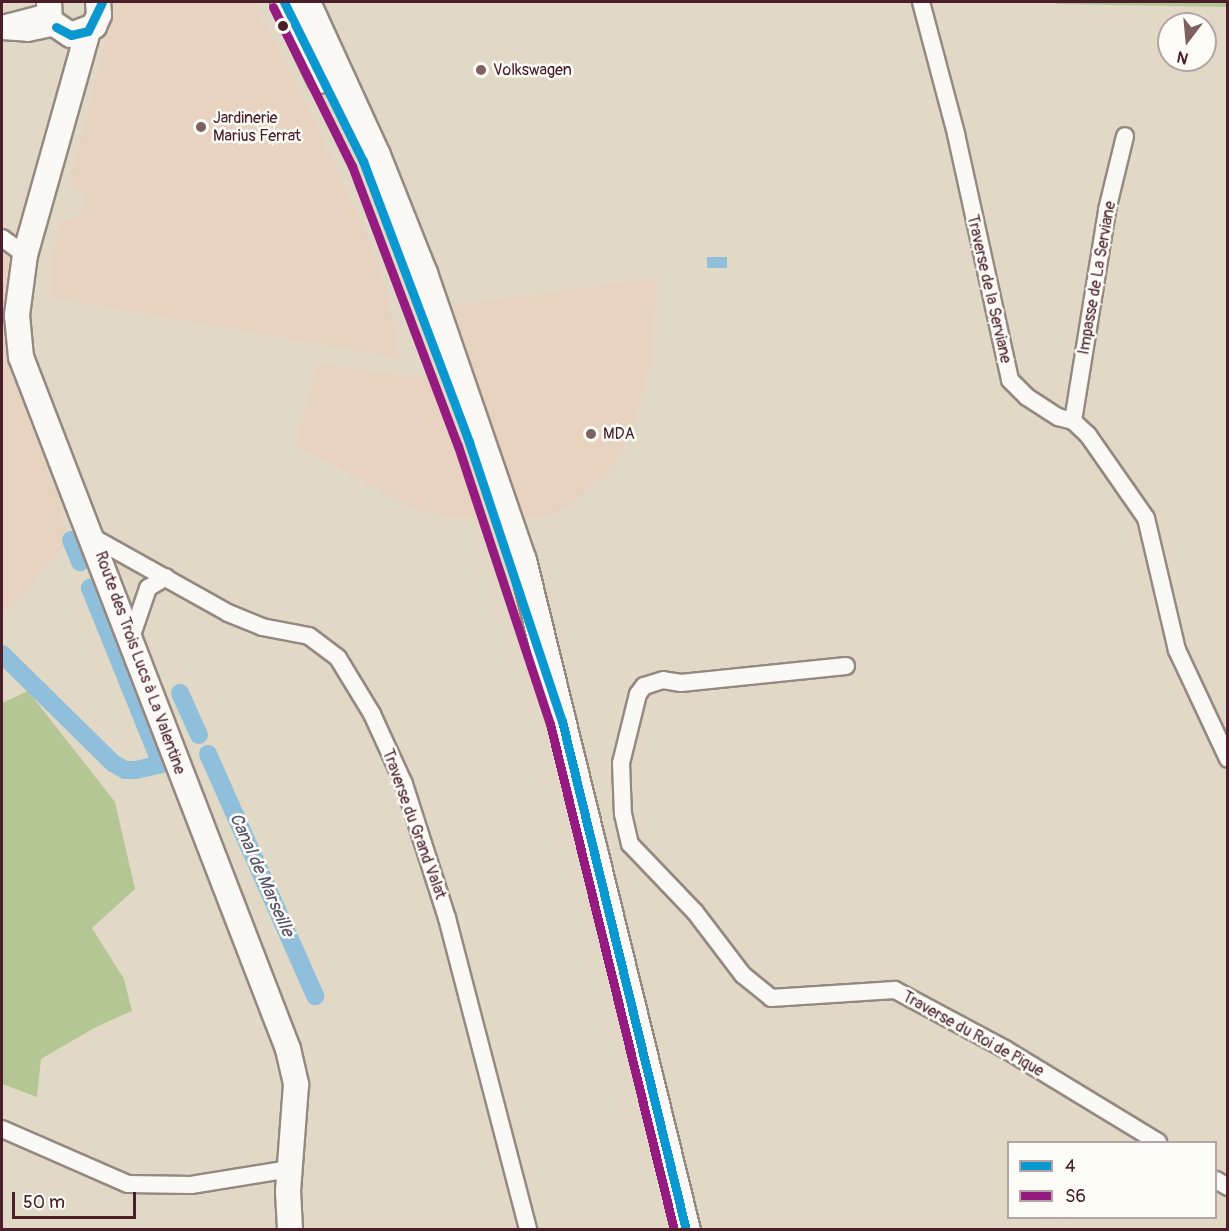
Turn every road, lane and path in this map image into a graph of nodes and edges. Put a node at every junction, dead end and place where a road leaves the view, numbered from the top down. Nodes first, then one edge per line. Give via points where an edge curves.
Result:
1 (284, 2) edge
2 (306, 2) edge
3 (921, 2) edge
4 (100, 4) edge
5 (52, 13) edge
6 (2, 24) edge
7 (2, 31) edge
8 (88, 31) junction
9 (68, 97) junction
10 (1125, 136) dead end
11 (2, 238) edge
12 (25, 255) junction
13 (1073, 420) junction
14 (94, 538) junction
15 (166, 577) junction
16 (130, 641) junction
17 (846, 666) dead end
18 (562, 720) junction
19 (1227, 759) edge
20 (2, 1129) edge
21 (1155, 1141) edge
22 (290, 1169) junction
23 (290, 1230) edge
24 (528, 1230) edge
25 (686, 1230) edge

1 - 18 main road via 363,161 469,442
2 - 18 main road via 376,155 423,273 522,560
3 - 13 street, Traverse de la Serviane via 956,134 1010,380 1027,397 1058,417
4 - 8 street, Route des Trois Lucs à La Valentine
5 - 6 street
5 - 7 street via 28,33
5 - 8 street via 71,35
5 - 9 street, Route des Trois Lucs à La Valentine
8 - 9 street, Route des Trois Lucs à La Valentine
9 - 12 street, Route des Trois Lucs à La Valentine
10 - 13 street, Impasse de La Serviane via 1107,210
11 - 12 street
12 - 14 street, Route des Trois Lucs à La Valentine via 17,315 21,357
13 - 19 street, Traverse de la Serviane via 1088,435 1146,518 1177,650
14 - 15 street, Traverse du Grand Valat
14 - 16 street, Route des Trois Lucs à La Valentine
15 - 16 street via 148,588
15 - 24 street, Traverse du Grand Valat via 254,623 309,636 338,658 372,714 404,784 447,918
16 - 22 street, Route des Trois Lucs à La Valentine via 288,1049 296,1085
17 - 21 street, Traverse du Roi de Pique via 681,683 663,680 644,686 638,694 621,763 623,814 630,844 695,912 743,975 771,998 895,990 1005,1049
18 - 25 main road
20 - 22 street via 128,1184 191,1185
22 - 23 street, Route des Trois Lucs à La Valentine

